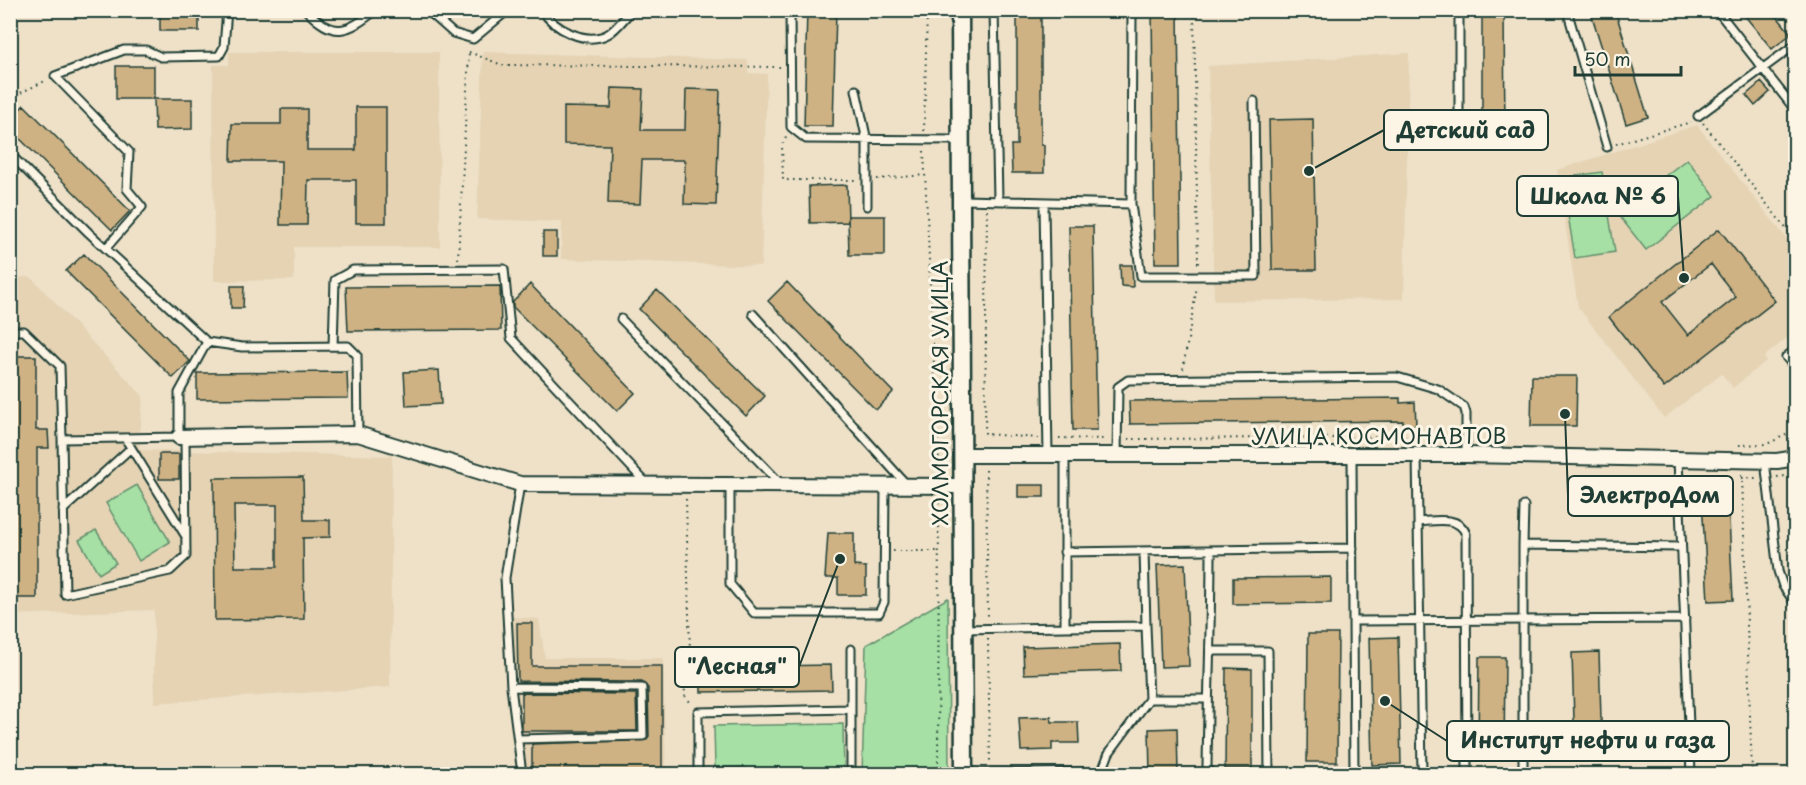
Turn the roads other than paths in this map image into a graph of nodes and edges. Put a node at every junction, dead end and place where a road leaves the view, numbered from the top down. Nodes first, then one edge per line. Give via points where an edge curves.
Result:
1 (227, 10) edge
2 (306, 10) edge
3 (376, 10) edge
4 (427, 10) edge
5 (508, 10) edge
6 (542, 10) edge
7 (632, 10) edge
8 (790, 10) edge
9 (960, 10) edge
10 (994, 10) edge
11 (1132, 10) edge
12 (1459, 10) edge
13 (1567, 10) edge
14 (1717, 10) edge
15 (1796, 44) edge
16 (1763, 68) junction
17 (855, 90) dead end
18 (1254, 101) dead end
19 (1796, 111) edge
20 (1698, 116) road end
21 (959, 140) junction
22 (867, 141) junction
23 (1460, 144) dead end
24 (1607, 147) road end
25 (10, 154) edge
26 (998, 199) junction
27 (960, 200) junction
28 (1044, 204) junction
29 (1131, 204) junction
30 (867, 206) dead end
31 (107, 247) junction
32 (753, 314) dead end
33 (621, 319) dead end
34 (10, 331) edge
35 (207, 342) junction
36 (333, 346) junction
37 (1796, 349) edge
38 (1796, 369) edge
39 (358, 434) junction
40 (182, 437) junction
41 (125, 438) junction
42 (62, 439) junction
43 (131, 448) junction
44 (963, 455) junction
45 (1048, 455) junction
46 (1065, 455) junction
47 (1417, 455) junction
48 (1466, 455) junction
49 (1117, 456) junction
50 (1352, 456) junction
51 (1678, 459) junction
52 (1796, 459) edge
53 (1765, 461) junction
54 (520, 484) junction
55 (647, 484) junction
56 (730, 485) junction
57 (781, 485) junction
58 (885, 486) junction
59 (907, 486) junction
60 (962, 486) junction
61 (1524, 506) dead end
62 (63, 510) junction
63 (1418, 522) junction
64 (186, 537) junction
65 (1523, 545) junction
66 (1681, 547) junction
67 (1353, 548) junction
68 (1211, 550) junction
69 (1144, 551) junction
70 (1065, 552) junction
71 (1796, 604) edge
72 (1685, 619) junction
73 (1419, 620) junction
74 (1466, 620) junction
75 (1522, 620) junction
76 (1354, 621) junction
77 (1146, 626) junction
78 (1065, 627) junction
79 (963, 629) junction
80 (851, 649) dead end
81 (1212, 651) junction
82 (511, 687) junction
83 (1149, 699) junction
84 (1208, 699) junction
85 (851, 710) junction
86 (518, 739) junction
87 (522, 774) edge
88 (698, 774) edge
89 (851, 774) edge
90 (964, 774) edge
91 (1102, 774) edge
92 (1210, 774) edge
93 (1269, 774) edge
94 (1354, 774) edge
95 (1422, 774) edge
96 (1467, 774) edge
97 (1523, 774) edge
98 (1691, 774) edge

1 - 31 lane via 224,47 219,56 161,57 146,50 124,50 54,76 129,152 128,189 142,207
2 - 3 lane via 319,24 333,30 348,30
4 - 5 lane via 453,33 473,39
6 - 7 lane via 560,29 586,37 608,34
8 - 22 lane via 791,127 806,139
9 - 21 street, ХОЛМОГОРСКАЯ УЛИЦА
10 - 26 lane
11 - 29 lane
12 - 23 lane
13 - 24 lane
14 - 16 lane
15 - 16 lane
16 - 19 lane
16 - 20 lane
17 - 22 lane
18 - 29 lane via 1256,276 1141,276
21 - 22 lane
21 - 27 street, ХОЛМОГОРСКАЯ УЛИЦА
22 - 30 lane
25 - 31 lane
26 - 27 lane
26 - 28 lane
27 - 44 street, ХОЛМОГОРСКАЯ УЛИЦА
28 - 29 lane
28 - 45 lane
31 - 35 lane
32 - 59 lane
33 - 57 lane
34 - 42 lane via 24,331 60,366
35 - 36 lane via 242,347
35 - 40 lane via 179,393
36 - 39 lane via 348,346 357,355
36 - 55 lane via 335,280 353,270 504,269 511,338
37 - 38 lane via 1786,357
39 - 40 street
39 - 54 street
40 - 41 lane
40 - 64 lane
41 - 42 lane
41 - 43 lane
42 - 62 lane
43 - 62 lane
43 - 64 lane
44 - 45 street, УЛИЦА КОСМОНАВТОВ
44 - 60 street, ХОЛМОГОРСКАЯ УЛИЦА
45 - 46 street, УЛИЦА КОСМОНАВТОВ
46 - 49 street, УЛИЦА КОСМОНАВТОВ
46 - 70 lane
47 - 48 street, УЛИЦА КОСМОНАВТОВ
47 - 50 street, УЛИЦА КОСМОНАВТОВ
47 - 63 lane
48 - 49 lane via 1464,407 1438,389 1397,377 1128,380 1118,387
48 - 51 street, УЛИЦА КОСМОНАВТОВ
49 - 50 street, УЛИЦА КОСМОНАВТОВ
50 - 67 lane
51 - 53 street, УЛИЦА КОСМОНАВТОВ
51 - 66 lane
52 - 53 street, УЛИЦА КОСМОНАВТОВ
53 - 71 lane via 1778,571
54 - 55 street
54 - 82 lane via 505,578
55 - 56 street
56 - 57 street
56 - 58 lane via 730,584 754,613 879,613 884,602
57 - 58 street
58 - 59 street
59 - 60 street
60 - 79 street, ХОЛМОГОРСКАЯ УЛИЦА
61 - 65 lane
62 - 64 lane via 65,594 170,571 186,556
63 - 73 lane
63 - 74 lane via 1457,521 1463,526
65 - 66 lane
65 - 75 lane
66 - 72 lane
67 - 68 lane
67 - 76 lane
68 - 69 lane
68 - 81 lane
69 - 70 lane
69 - 77 lane
70 - 78 lane
72 - 75 lane
72 - 98 lane
73 - 74 lane
73 - 76 lane
73 - 95 lane
74 - 75 lane
74 - 96 lane
75 - 97 lane
76 - 94 lane
77 - 78 lane
77 - 83 lane
78 - 79 lane
79 - 90 street, ХОЛМОГОРСКАЯ УЛИЦА
80 - 85 lane
81 - 84 lane
81 - 93 lane via 1268,651
82 - 86 lane
82 - 86 lane via 642,688 643,736
83 - 84 lane
83 - 91 lane via 1109,753
84 - 92 lane
85 - 88 lane via 698,712
85 - 89 lane
86 - 87 lane
90 - 91 lane

